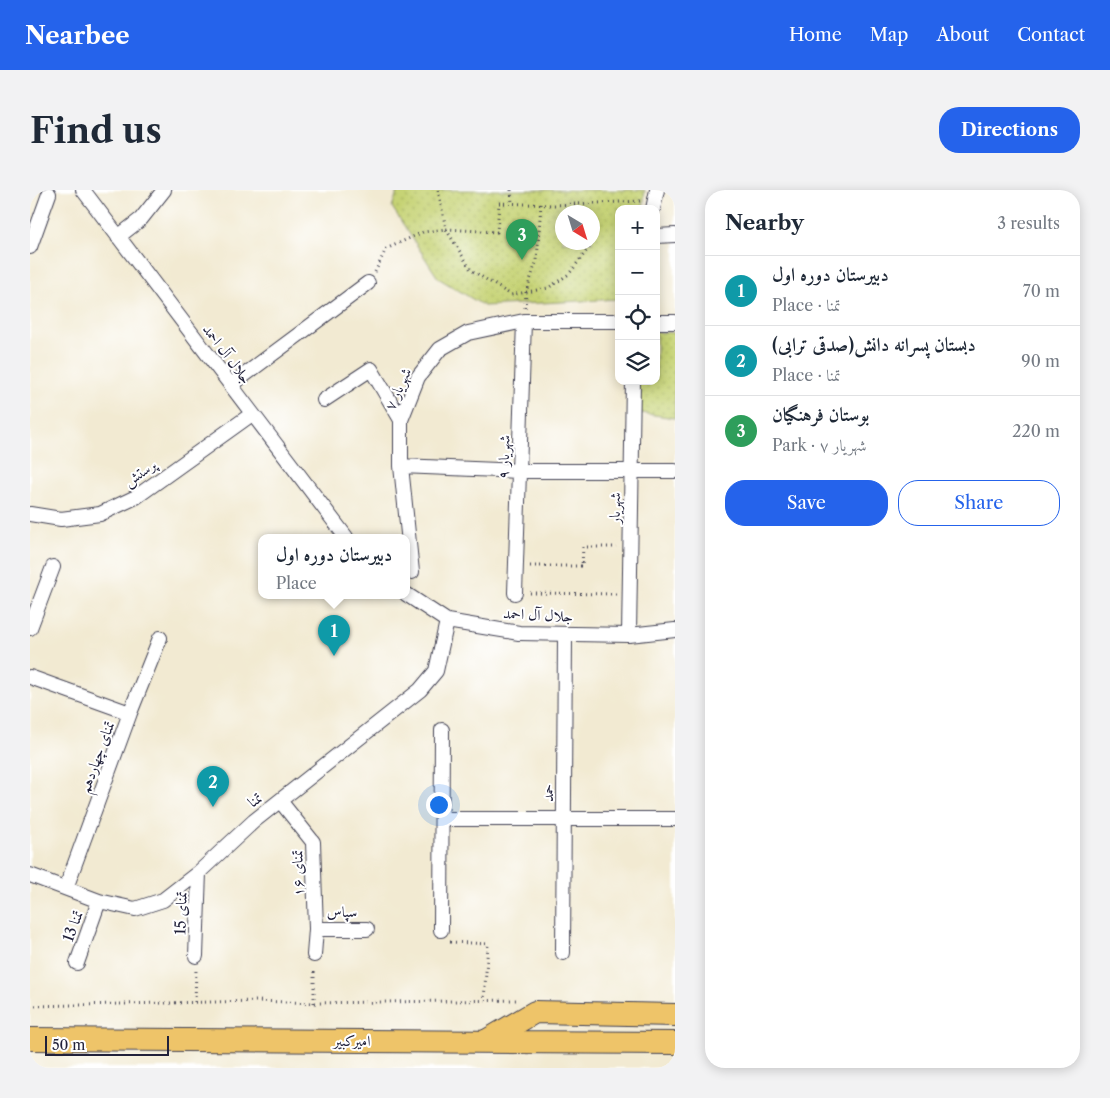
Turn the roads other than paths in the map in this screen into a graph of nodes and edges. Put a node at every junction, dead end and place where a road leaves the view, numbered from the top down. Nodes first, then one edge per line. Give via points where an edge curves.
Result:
1 (83, 190) edge
2 (164, 190) edge
3 (49, 194) dead end
4 (675, 235) edge
5 (660, 236) edge
6 (118, 237) junction
7 (30, 248) edge
8 (368, 283) road end
9 (524, 321) junction
10 (615, 321) edge
11 (660, 322) edge
12 (675, 322) edge
13 (231, 385) junction
14 (633, 385) edge
15 (324, 400) dead end
16 (252, 414) junction
17 (401, 420) junction
18 (401, 466) junction
19 (632, 470) junction
20 (520, 471) junction
21 (675, 471) edge
22 (30, 514) edge
23 (344, 534) edge
24 (408, 534) edge
25 (410, 553) edge
26 (53, 567) dead end
27 (412, 572) dead end
28 (515, 593) road end
29 (410, 597) edge
30 (447, 620) junction
31 (30, 628) edge
32 (675, 630) edge
33 (565, 634) junction
34 (629, 635) junction
35 (160, 638) dead end
36 (30, 677) edge
37 (130, 713) junction
38 (442, 730) dead end
39 (281, 802) junction
40 (442, 819) junction
41 (564, 819) junction
42 (675, 819) edge
43 (199, 872) junction
44 (30, 875) edge
45 (66, 888) junction
46 (99, 901) junction
47 (316, 928) junction
48 (367, 928) dead end
49 (441, 930) road end
50 (563, 952) dead end
51 (314, 955) road end
52 (196, 956) road end
53 (76, 963) dead end
54 (675, 1015) edge
55 (30, 1039) edge
56 (483, 1042) junction
57 (675, 1043) edge

1 - 6 street, جلال آل احمد
2 - 6 street via 141,219
3 - 7 street
4 - 5 street
6 - 13 street, جلال آل احمد
8 - 13 street
9 - 10 street, شهریار ۷
9 - 17 street, شهریار ۷ via 468,333 440,349 418,377
9 - 20 street, شهریار ۹
11 - 12 street
13 - 16 street, جلال آل احمد
14 - 19 street, شهریار
15 - 17 street via 371,368
16 - 22 street, پرستش via 136,497 100,514 61,519
16 - 23 street, جلال آل احمد
17 - 18 street, شهریار ۷
18 - 20 street
18 - 24 street, شهریار ۷
19 - 20 street
19 - 21 street
19 - 34 street, شهریار
20 - 28 street, شهریار ۹
25 - 27 street, شهریار ۷
26 - 31 street
29 - 30 street, جلال آل احمد
30 - 33 street, جلال آل احمد via 519,633
30 - 39 street, تمنا via 436,670 420,690
32 - 34 street, جلال آل احمد
33 - 34 street, جلال آل احمد
33 - 41 street, حمد
35 - 37 street, تمنای چهاردهم
36 - 37 street
37 - 45 street, تمنای چهاردهم
38 - 40 street
39 - 43 street, تمنا via 254,821
39 - 47 street, تمنای ۱۶ via 313,842
40 - 41 street
40 - 49 street
41 - 42 street
41 - 50 street, حمد
43 - 46 street, تمنا via 163,900 135,909
43 - 52 street, تمنای 15
44 - 45 street, تمنا
45 - 46 street, تمنا
46 - 53 street, تمنا 13
47 - 48 street, سپاس
47 - 51 street, تمنای ۱۶
54 - 56 main road via 535,1012
55 - 56 main road, امیرکبیر
56 - 57 main road, امیرکبیر

